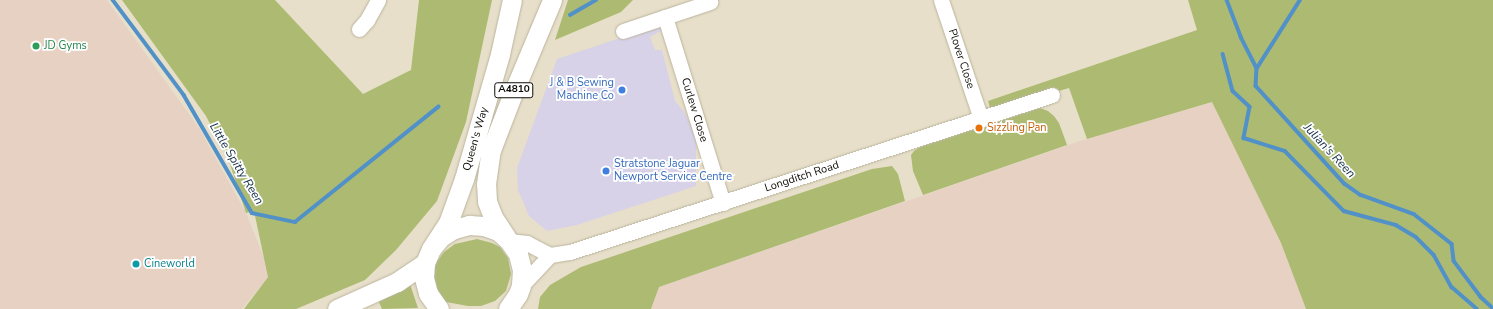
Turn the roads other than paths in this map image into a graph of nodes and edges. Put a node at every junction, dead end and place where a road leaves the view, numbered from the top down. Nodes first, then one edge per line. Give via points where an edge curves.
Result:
1 (512, 0) edge
2 (552, 0) edge
3 (941, 0) edge
4 (710, 2) dead end
5 (372, 3) edge
6 (665, 17) junction
7 (359, 29) dead end
8 (623, 31) dead end
9 (1052, 95) dead end
10 (980, 119) junction
11 (723, 203) junction
12 (508, 239) junction
13 (550, 255) junction
14 (428, 256) junction
15 (517, 299) edge
16 (337, 309) edge
17 (439, 309) edge

1 - 14 main road, Queen's Way / A4810 via 500,54 464,179 448,223
2 - 12 main road, Queen's Way / A4810 via 512,93 492,150 486,184 487,201 493,217
3 - 10 street, Plover Close
4 - 6 street
5 - 7 street via 368,20
6 - 8 street
6 - 11 street, Curlew Close
9 - 10 street, Longditch Road
10 - 11 street, Longditch Road
11 - 13 street, Longditch Road via 570,252
12 - 13 street via 527,243
12 - 14 main road via 484,226 469,225 454,229 441,237
12 - 15 main road, Queen's Way via 518,254 522,270
13 - 15 street
14 - 16 main road, A4810 via 397,282
14 - 17 main road via 424,278 428,293

